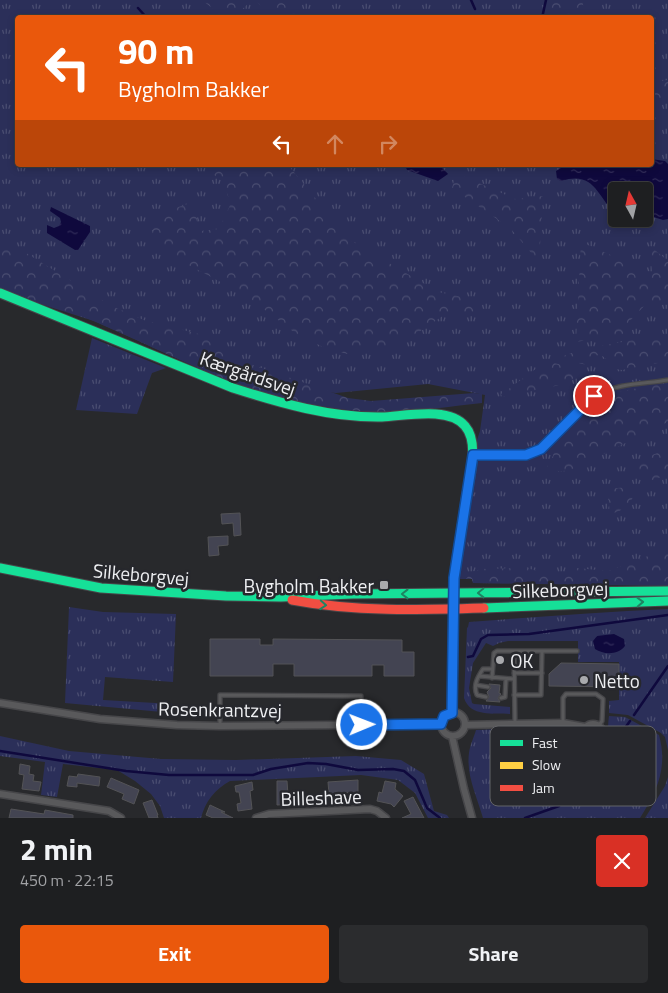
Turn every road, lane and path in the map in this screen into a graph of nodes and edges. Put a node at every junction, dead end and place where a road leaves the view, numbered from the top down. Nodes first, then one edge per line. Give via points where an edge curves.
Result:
1 (0, 293) edge
2 (668, 380) edge
3 (473, 455) junction
4 (0, 568) edge
5 (668, 591) edge
6 (454, 593) junction
7 (281, 598) junction
8 (668, 601) edge
9 (453, 609) junction
10 (514, 651) junction
11 (542, 651) junction
12 (577, 651) dead end
13 (492, 669) junction
14 (514, 673) junction
15 (542, 673) junction
16 (479, 676) junction
17 (492, 678) junction
18 (506, 679) junction
19 (514, 679) junction
20 (476, 685) junction
21 (506, 686) junction
22 (488, 687) dead end
23 (500, 687) dead end
24 (514, 695) junction
25 (486, 697) dead end
26 (501, 698) dead end
27 (0, 703) edge
28 (452, 713) junction
29 (563, 723) junction
30 (441, 724) junction
31 (515, 724) junction
32 (362, 725) junction
33 (464, 725) junction
34 (599, 725) joint
35 (220, 726) junction
36 (580, 726) edge
37 (588, 726) edge
38 (452, 736) junction
39 (0, 794) edge
40 (121, 818) edge
41 (256, 818) edge
42 (386, 818) edge
43 (472, 818) edge

1 - 3 main road, Kærgårdsvej via 233,388 288,405 346,415 435,414 456,418 470,432
2 - 3 lane via 620,386 600,393 541,449 526,455
3 - 6 main road
4 - 7 main road, Silkeborgvej via 101,588 163,594
5 -> 6 main road, Silkeborgvej
6 -> 7 main road, Silkeborgvej
6 - 9 main road
7 -> 9 main road, Silkeborgvej via 315,605
9 -> 8 main road, Silkeborgvej
9 - 28 main road
10 - 11 lane
10 - 13 lane via 495,652
10 - 14 lane
11 - 12 lane
11 - 15 lane
13 - 16 lane via 482,669
13 - 17 lane
14 - 15 lane
14 - 19 lane
15 - 24 lane via 541,695
16 - 17 lane
16 - 20 lane
17 - 18 lane
18 - 19 lane
18 - 21 lane
19 - 24 lane
20 - 22 lane
20 - 25 lane via 477,695
21 - 23 lane
21 - 26 lane via 505,697
24 - 31 lane
27 - 35 street, Rosenkrantzvej via 100,718
28 - 30 street via 444,716
28 - 33 street via 461,716
29 - 31 street
29 - 34 lane via 563,698 566,694 596,694 603,700
29 - 36 street
30 - 32 street, Rosenkrantzvej
30 - 38 street via 444,732
31 - 33 street
32 - 35 street, Rosenkrantzvej
32 - 35 lane via 361,696 220,695
33 - 38 street via 460,733
34 - 37 street
38 - 43 street
39 - 40 street via 109,811
41 - 42 street, Billeshave via 270,814 370,809

